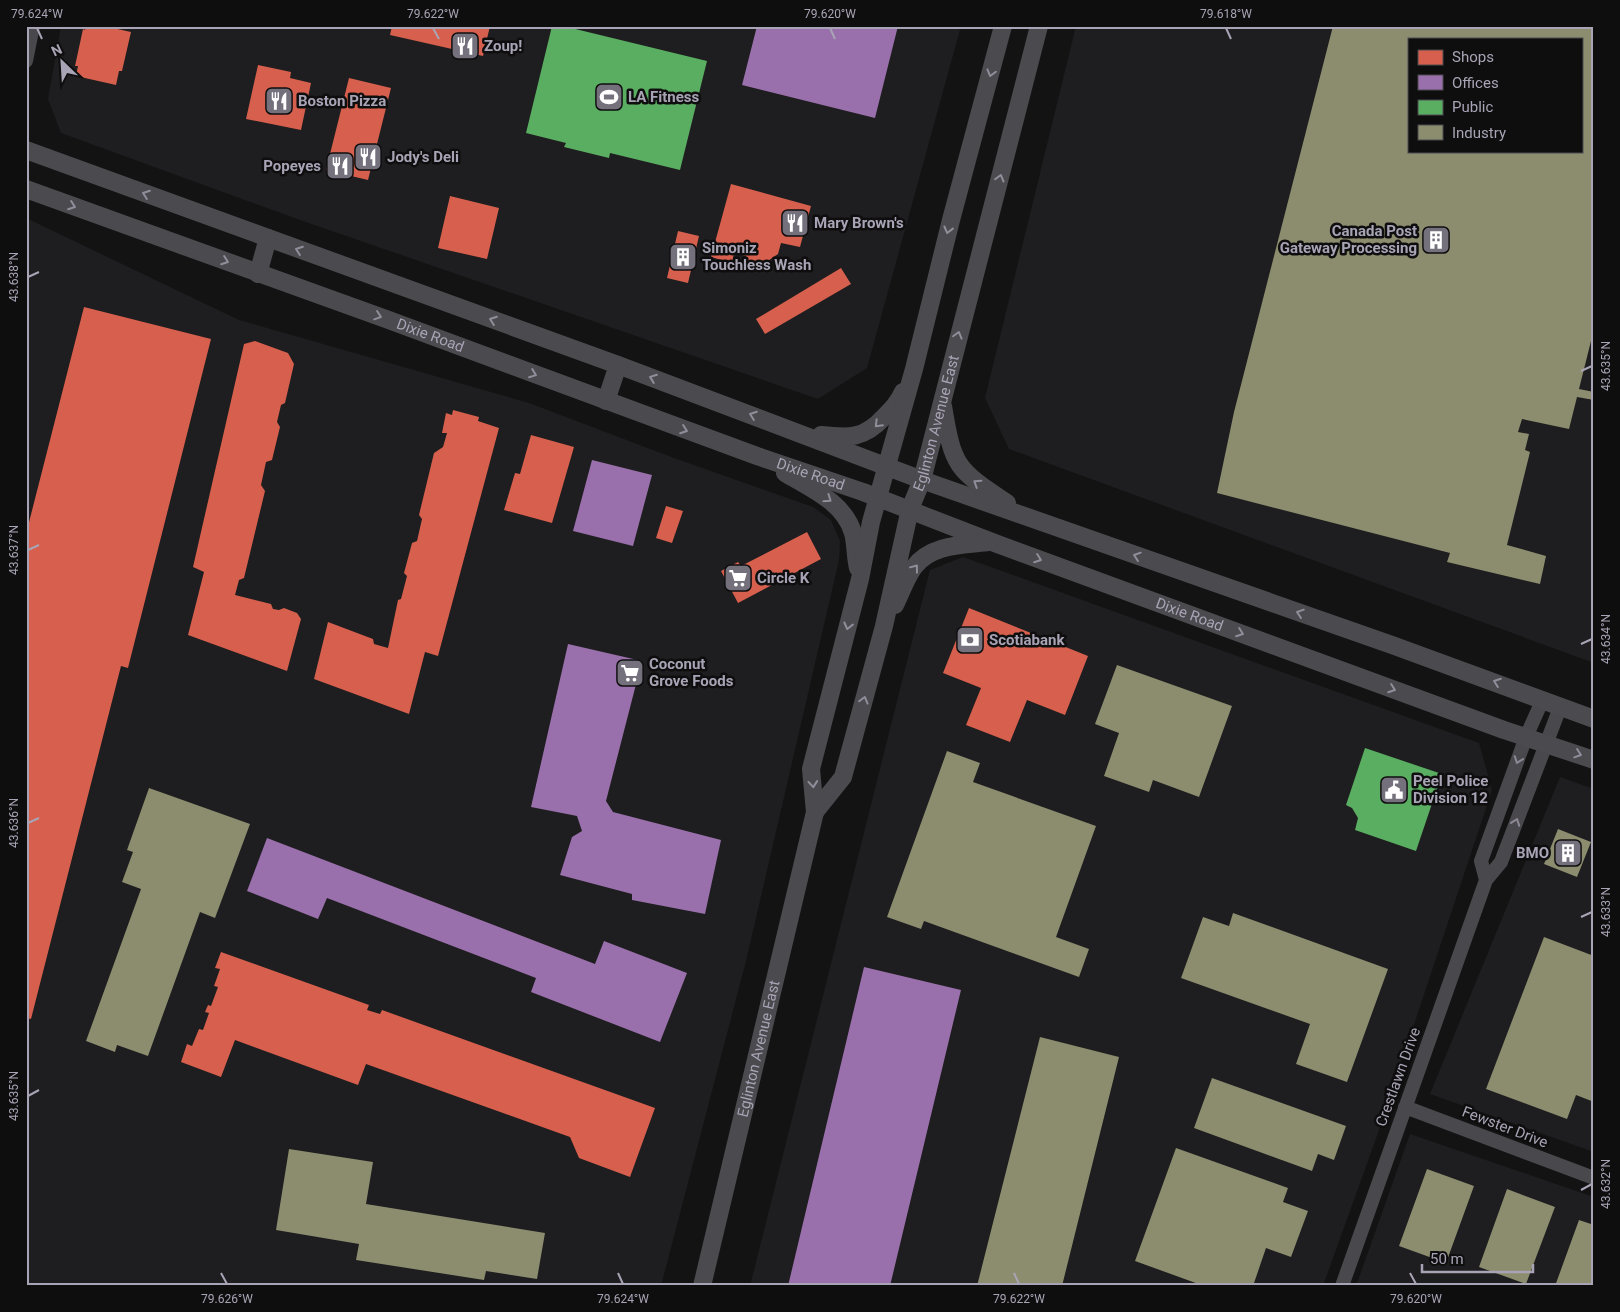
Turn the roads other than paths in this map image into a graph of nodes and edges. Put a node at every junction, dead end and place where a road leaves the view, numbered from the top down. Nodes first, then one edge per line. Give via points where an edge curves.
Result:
1 (33, 26) edge
2 (1003, 26) edge
3 (1039, 26) edge
4 (26, 61) edge
5 (26, 150) edge
6 (26, 189) edge
7 (268, 238) junction
8 (258, 274) junction
9 (618, 365) junction
10 (914, 370) junction
11 (941, 399) junction
12 (606, 401) junction
13 (799, 432) junction
14 (757, 456) junction
15 (886, 467) junction
16 (922, 480) junction
17 (878, 498) junction
18 (910, 509) junction
19 (1033, 520) junction
20 (992, 542) junction
21 (860, 579) junction
22 (884, 626) junction
23 (1543, 699) junction
24 (1561, 706) junction
25 (1594, 719) edge
26 (1526, 737) junction
27 (1545, 743) junction
28 (1594, 760) edge
29 (815, 812) junction
30 (1486, 880) junction
31 (1405, 1106) junction
32 (1594, 1178) edge
33 (702, 1286) edge
34 (1342, 1286) edge

1 - 4 street
2 -> 10 main road, Eglinton Avenue East
11 -> 3 main road, Eglinton Avenue East
7 -> 5 main road
6 -> 8 main road, Dixie Road
7 - 8 main road
9 -> 7 main road
8 -> 12 main road, Dixie Road
9 - 12 main road
13 -> 9 main road
10 -> 13 main road via 898,403 872,430 842,437
10 - 15 main road, Eglinton Avenue East
11 - 16 main road, Eglinton Avenue East
19 -> 11 main road via 969,478 949,446
12 -> 14 main road, Dixie Road
13 - 15 main road
14 - 17 main road, Dixie Road
14 -> 21 main road via 836,505 848,519
15 - 16 main road
15 - 17 main road, Eglinton Avenue East
16 - 18 main road, Eglinton Avenue East
16 - 19 main road
17 - 18 main road, Dixie Road
17 - 21 main road, Eglinton Avenue East
18 - 20 main road, Dixie Road
18 - 22 main road, Eglinton Avenue East
23 -> 19 main road
22 -> 20 main road via 914,568 923,558 947,547
20 -> 26 main road, Dixie Road
21 -> 29 main road, Eglinton Avenue East via 811,768
29 -> 22 main road, Eglinton Avenue East via 843,777
23 - 24 main road
23 - 26 street, Crestlawn Drive
24 - 25 main road
24 - 27 street, Crestlawn Drive
26 - 27 main road, Dixie Road
26 -> 30 street, Crestlawn Drive via 1481,861
27 -> 28 main road, Dixie Road
30 -> 27 street, Crestlawn Drive via 1501,862
29 - 33 main road, Eglinton Avenue East
30 - 31 street, Crestlawn Drive
31 - 32 street, Fewster Drive
31 - 34 street, Crestlawn Drive

